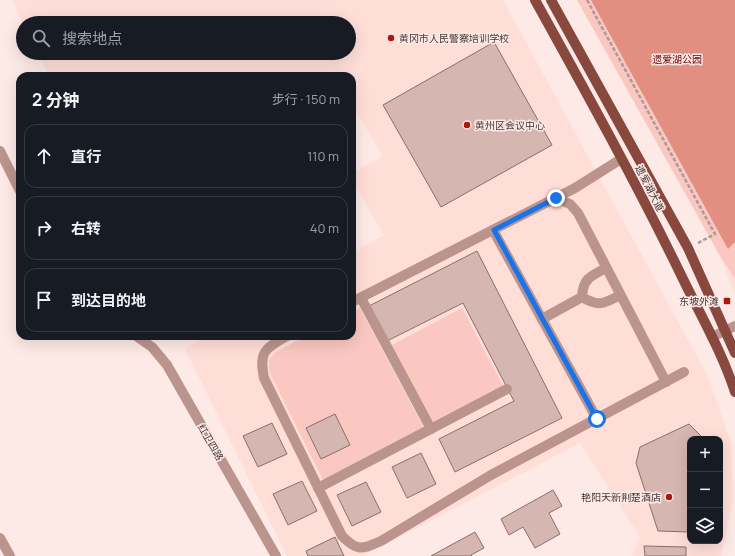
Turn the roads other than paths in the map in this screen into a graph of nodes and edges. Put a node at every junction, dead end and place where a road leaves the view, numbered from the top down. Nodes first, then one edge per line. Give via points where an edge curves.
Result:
1 (534, 0) edge
2 (551, 0) edge
3 (0, 151) edge
4 (621, 159) junction
5 (16, 183) edge
6 (556, 198) junction
7 (494, 230) junction
8 (606, 268) junction
9 (620, 295) junction
10 (582, 296) junction
11 (356, 300) edge
12 (542, 319) junction
13 (735, 326) edge
14 (725, 331) junction
15 (712, 337) junction
16 (142, 340) edge
17 (280, 340) edge
18 (735, 353) edge
19 (684, 372) dead end
20 (666, 382) junction
21 (507, 389) dead end
22 (735, 392) edge
23 (597, 419) junction
24 (431, 429) junction
25 (318, 488) junction
26 (0, 538) edge
27 (10, 556) edge
28 (276, 556) edge

1 - 4 main road, 遗爱湖大道
2 - 14 main road, 遗爱湖大道 via 688,248
3 - 5 street
4 - 6 street
4 - 15 main road, 遗爱湖大道
6 - 7 street
6 - 8 street via 570,204 578,213
7 - 11 street
7 - 12 street
8 - 9 street
8 - 10 street via 582,285
9 - 10 street via 605,304 592,303
9 - 20 street
10 - 12 street
11 - 24 street
12 - 23 street
13 - 14 street
14 - 15 street
14 - 18 main road, 遗爱湖大道
15 - 22 main road, 遗爱湖大道 via 726,365
16 - 28 street, 红卫四路 via 152,347 167,365
17 - 25 street via 265,352 261,361 264,378
19 - 20 street
20 - 23 street
21 - 24 street
23 - 25 street via 491,475 381,541 363,548 351,545 342,536
24 - 25 street
26 - 27 street

